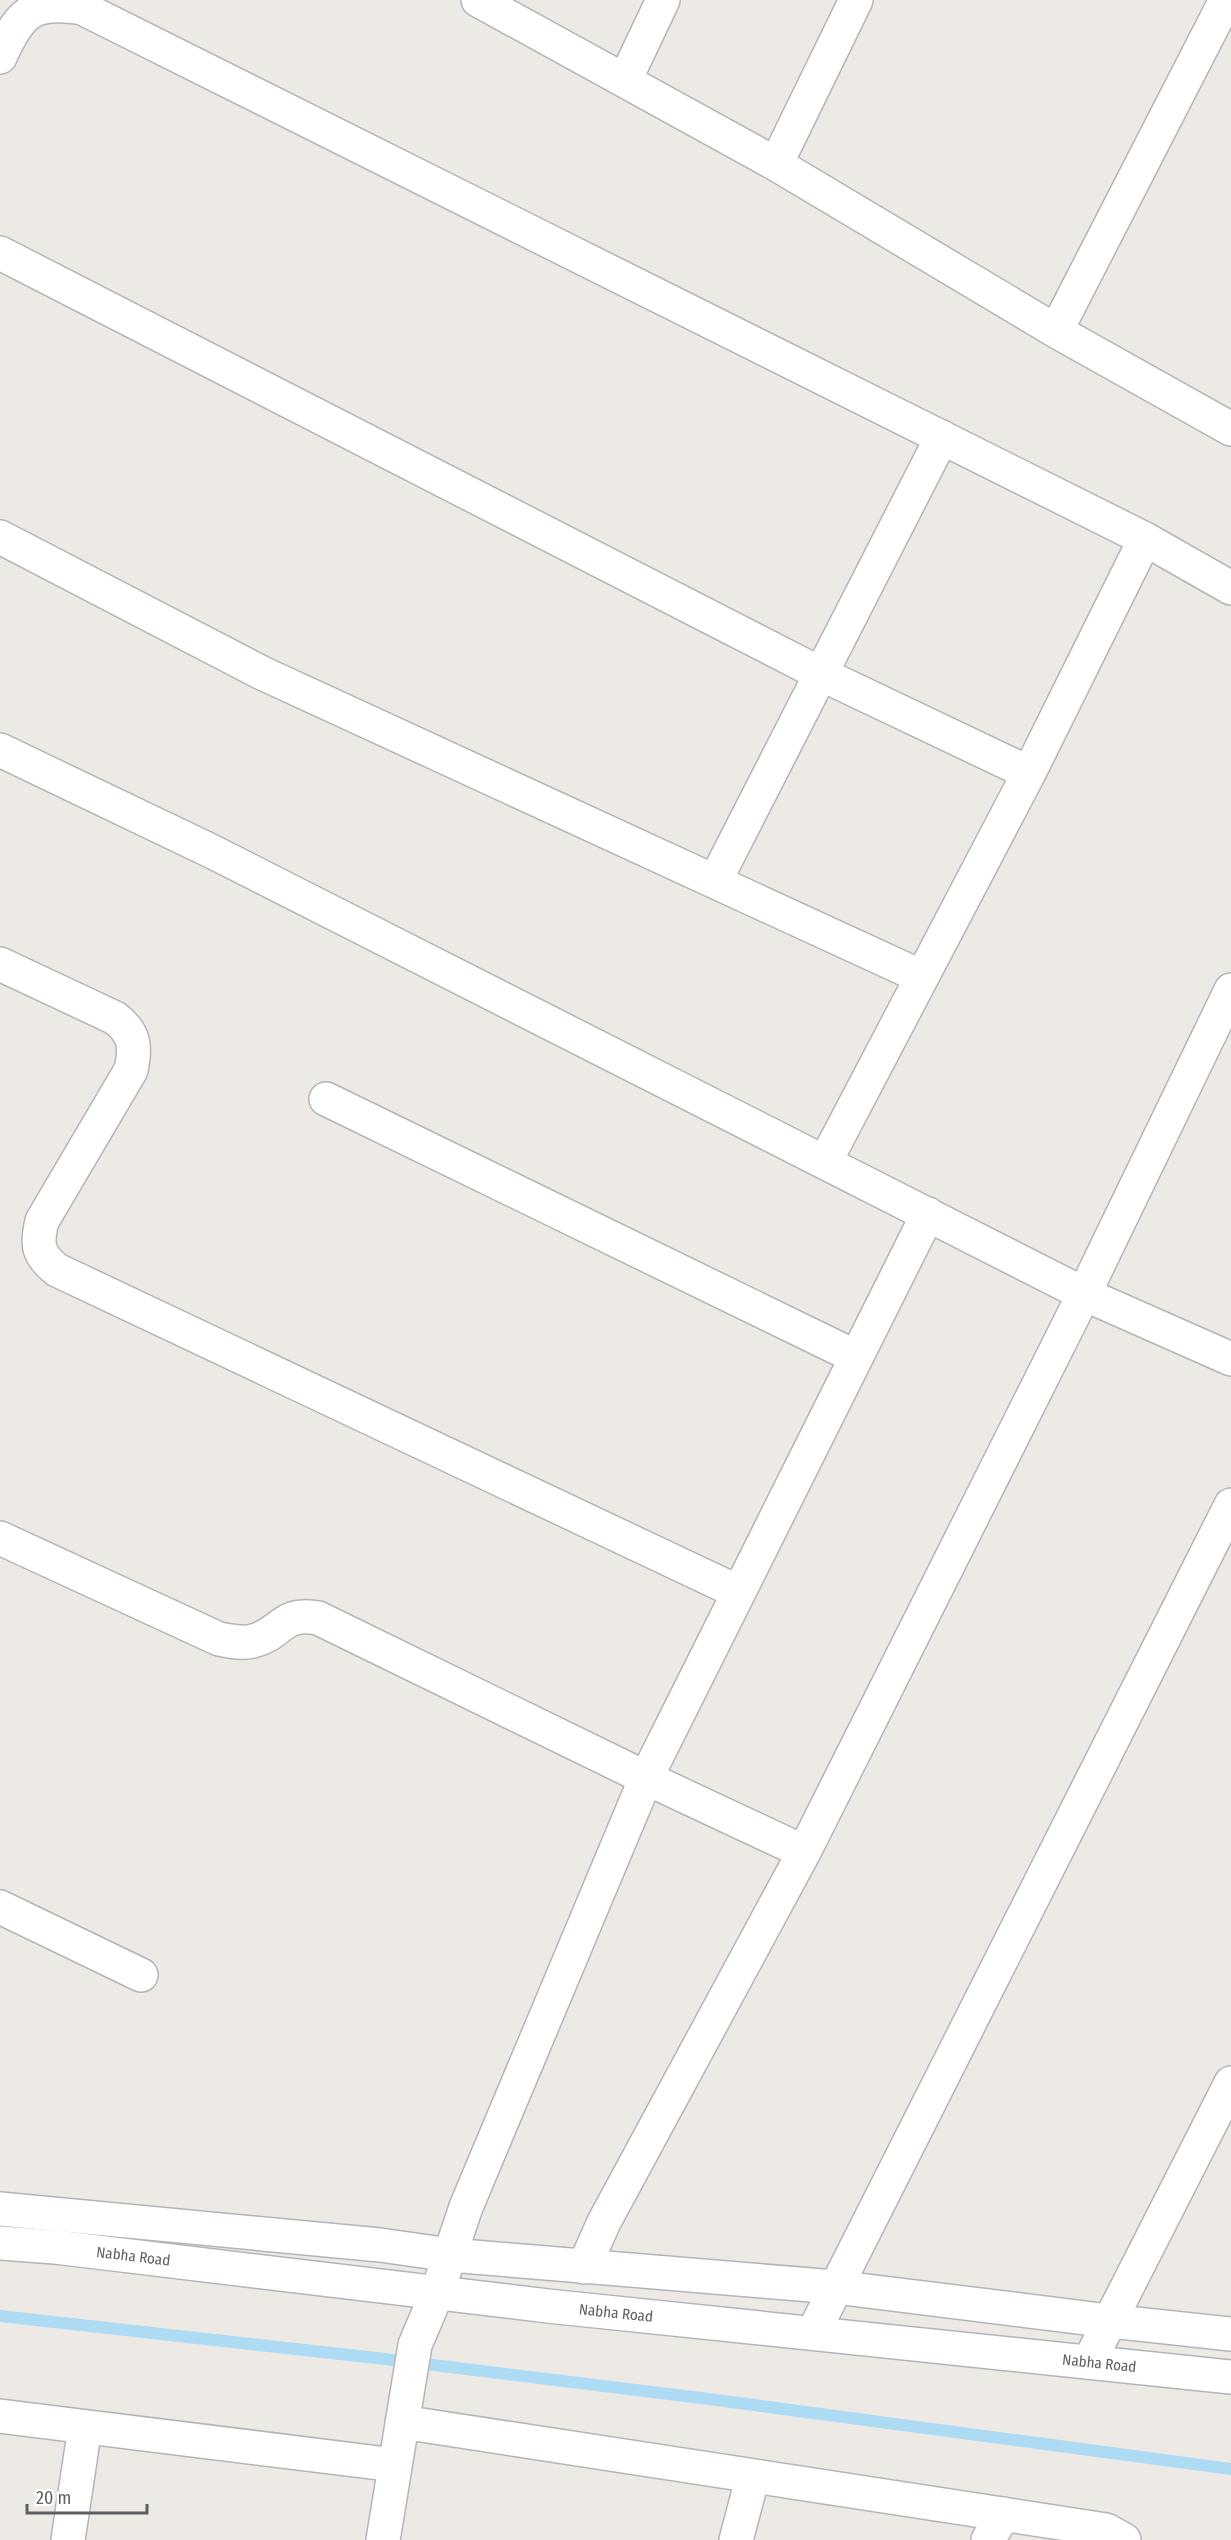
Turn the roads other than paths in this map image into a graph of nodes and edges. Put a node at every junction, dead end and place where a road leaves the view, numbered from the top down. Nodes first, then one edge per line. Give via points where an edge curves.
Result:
1 (478, 0) edge
2 (663, 0) edge
3 (856, 0) edge
4 (1226, 0) edge
5 (0, 57) edge
6 (625, 80) junction
7 (776, 164) junction
8 (0, 253) edge
9 (1056, 331) junction
10 (1231, 429) edge
11 (942, 437) junction
12 (0, 537) edge
13 (1144, 539) junction
14 (1231, 588) edge
15 (819, 673) junction
16 (0, 750) edge
17 (1029, 773) junction
18 (715, 881) junction
19 (0, 964) edge
20 (922, 977) junction
21 (1231, 990) edge
22 (326, 1099) dead end
23 (825, 1162) junction
24 (928, 1214) junction
25 (1084, 1294) junction
26 (856, 1357) junction
27 (1231, 1359) edge
28 (1231, 1505) edge
29 (0, 1538) edge
30 (738, 1593) junction
31 (646, 1778) junction
32 (804, 1852) junction
33 (0, 1907) edge
34 (141, 1975) dead end
35 (1231, 2083) edge
36 (0, 2209) edge
37 (0, 2243) edge
38 (450, 2255) junction
39 (584, 2267) junction
40 (835, 2287) junction
41 (437, 2293) junction
42 (1108, 2321) junction
43 (813, 2334) junction
44 (1231, 2334) edge
45 (1089, 2362) junction
46 (1231, 2376) edge
47 (0, 2416) edge
48 (402, 2422) junction
49 (85, 2427) junction
50 (395, 2464) junction
51 (753, 2476) junction
52 (996, 2527) edge
53 (68, 2540) edge
54 (383, 2540) edge
55 (736, 2540) edge
56 (1124, 2540) edge

1 - 6 street
2 - 6 street
3 - 7 street
4 - 9 street
5 - 11 street via 13,28 32,10 57,4 82,8
6 - 7 street
7 - 9 street
8 - 15 street
9 - 10 street
11 - 13 street
11 - 15 street
12 - 18 street via 262,673
13 - 14 street
13 - 17 street
15 - 17 street
15 - 18 street
16 - 23 street via 211,851
17 - 20 street
18 - 20 street
19 - 30 street via 115,1018 130,1032 134,1042 131,1070 42,1221 38,1237 45,1260 57,1270
20 - 23 street
21 - 25 street
22 - 26 street
23 - 24 street
24 - 25 street
24 - 26 street
25 - 27 street
25 - 32 street
26 - 30 street
28 - 40 street
29 - 31 street via 219,1639 252,1641 302,1615 318,1618
30 - 31 street
31 - 32 street
31 - 38 street via 466,2207
32 - 39 street via 604,2222
33 - 34 street
35 - 42 street
36 - 38 street
37 - 41 street, Nabha Road
38 - 39 street
38 - 41 street
39 - 40 street
40 - 42 street
40 - 43 street
41 - 43 street, Nabha Road
41 - 48 street via 416,2345
42 - 44 street
42 - 45 street
43 - 45 street, Nabha Road
45 - 46 street, Nabha Road
47 - 49 street
48 - 50 street
48 - 51 street
49 - 50 street
49 - 53 street
50 - 54 street
51 - 52 street
51 - 55 street
52 - 56 street via 1106,2530

